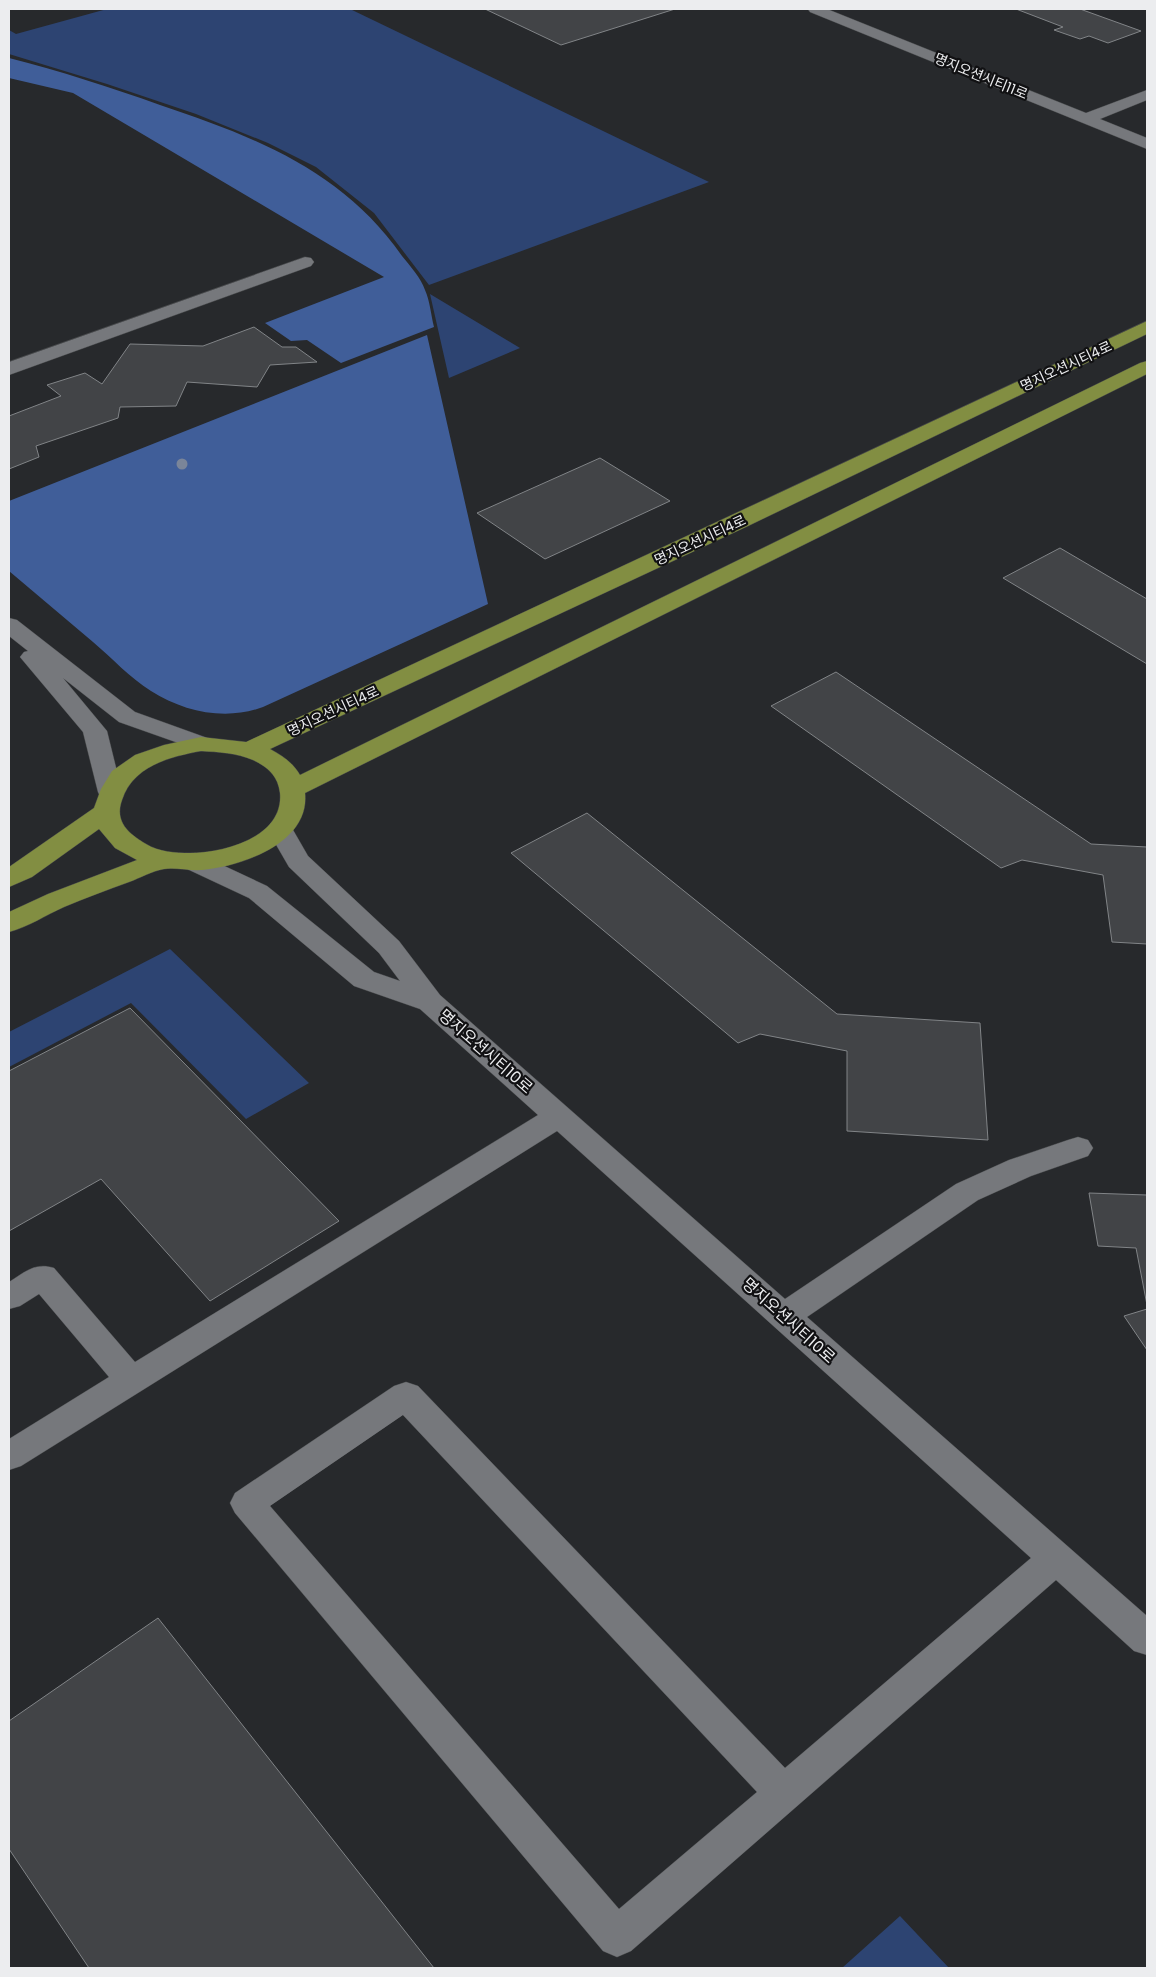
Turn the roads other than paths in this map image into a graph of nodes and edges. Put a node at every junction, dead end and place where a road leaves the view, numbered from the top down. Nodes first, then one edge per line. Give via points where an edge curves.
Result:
1 (815, 9) edge
2 (1147, 95) edge
3 (1086, 119) junction
4 (1147, 144) edge
5 (306, 262) dead end
6 (1147, 327) edge
7 (1147, 367) edge
8 (9, 369) edge
9 (9, 626) edge
10 (201, 744) junction
11 (251, 750) junction
12 (294, 788) junction
13 (108, 802) junction
14 (280, 829) junction
15 (162, 860) junction
16 (194, 862) junction
17 (9, 878) edge
18 (9, 923) edge
19 (430, 1002) junction
20 (559, 1116) junction
21 (1078, 1148) dead end
22 (9, 1297) edge
23 (784, 1316) junction
24 (131, 1380) junction
25 (9, 1456) edge
26 (1056, 1558) junction
27 (1147, 1639) edge
28 (784, 1793) junction

1 - 3 street, 명지오션시티11로
2 - 3 street
3 - 4 street, 명지오션시티11로
5 - 8 street
6 - 11 main road, 명지오션시티4로
7 - 12 main road
9 - 10 street via 127,716
9 - 13 street via 95,731
10 - 11 main road
10 - 13 main road via 171,749 144,760 123,774
11 - 12 main road via 271,759 286,772
12 - 14 main road via 292,808
13 - 15 main road via 110,827 122,841 139,852
13 - 17 main road
14 - 16 main road via 257,846 227,857
14 - 19 street via 298,861 389,947
15 - 16 main road
15 - 18 main road via 57,900
16 - 19 street via 258,892 364,979
19 - 20 street, 명지오션시티10로
20 - 23 street, 명지오션시티10로
20 - 24 street
21 - 23 street via 1020,1168 967,1192
22 - 24 street via 43,1277
23 - 26 street, 명지오션시티10로
24 - 25 street
26 - 27 street, 명지오션시티10로
26 - 28 street
28 - 28 street via 617,1937 247,1503 406,1396

